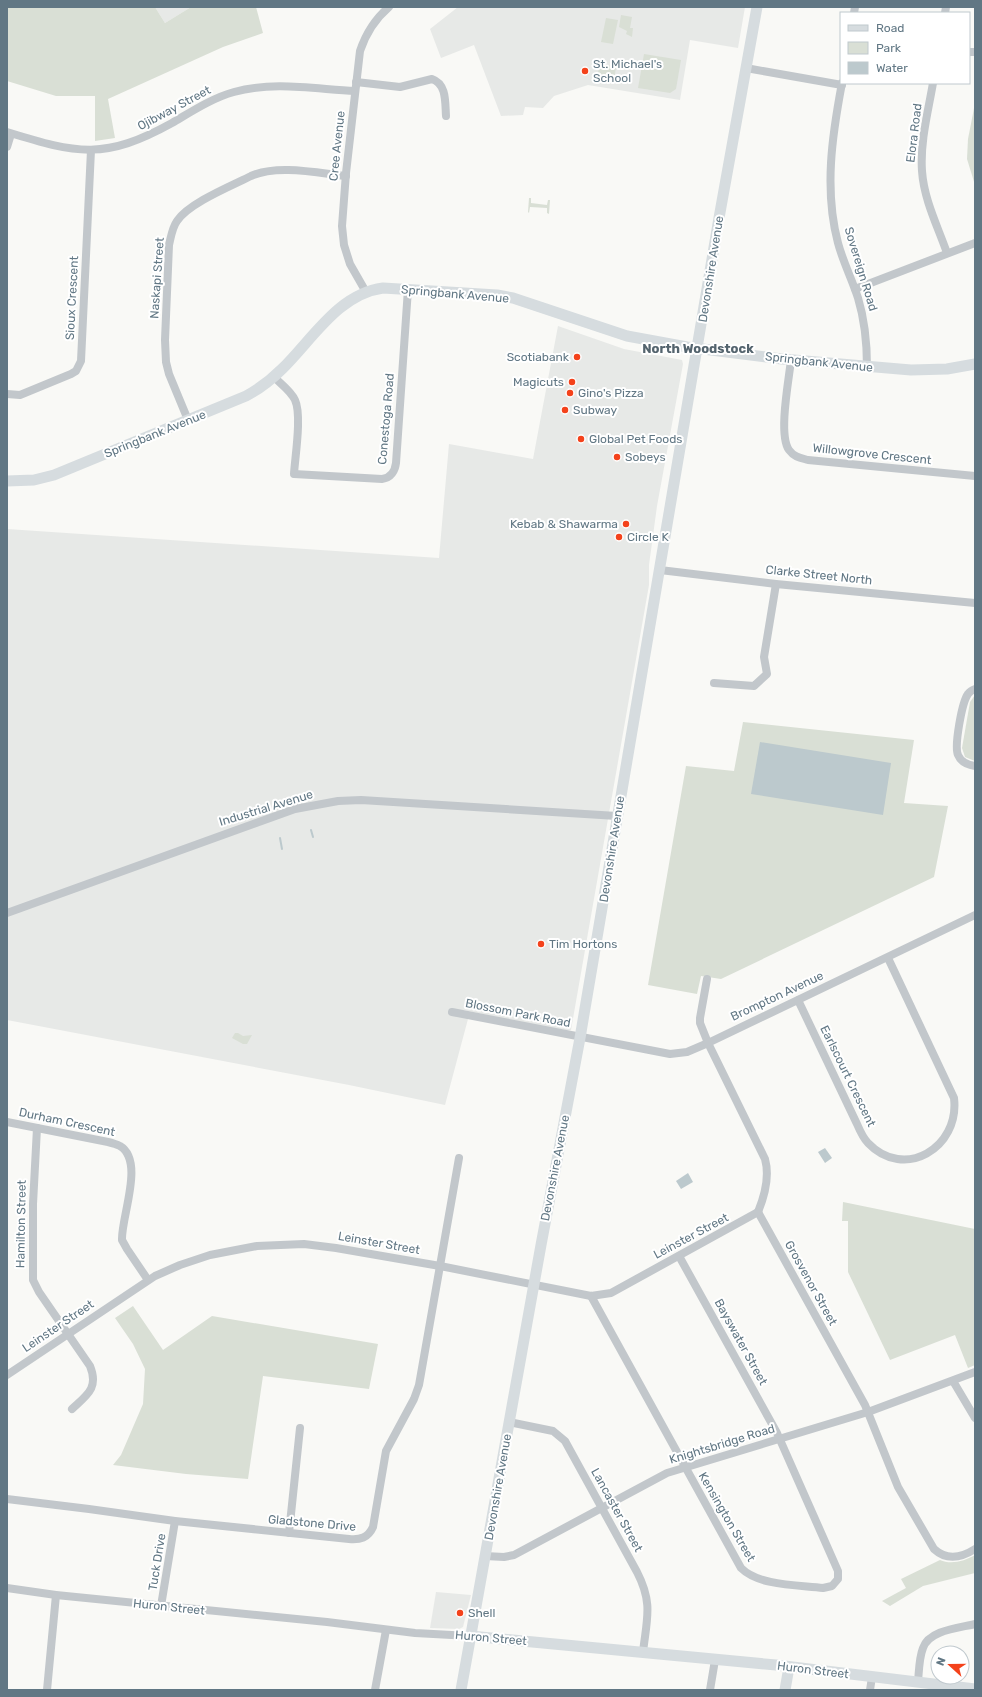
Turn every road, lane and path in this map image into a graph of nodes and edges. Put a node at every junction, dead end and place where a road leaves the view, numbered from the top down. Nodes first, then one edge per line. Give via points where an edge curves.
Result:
1 (389, 7) edge
2 (757, 7) edge
3 (746, 68) junction
4 (840, 84) edge
5 (842, 84) edge
6 (933, 84) edge
7 (355, 87) junction
8 (446, 116) dead end
9 (9, 133) edge
10 (7, 147) edge
11 (91, 150) junction
12 (346, 176) junction
13 (975, 242) edge
14 (947, 253) junction
15 (408, 289) junction
16 (854, 289) junction
17 (366, 292) junction
18 (698, 348) junction
19 (791, 360) junction
20 (975, 364) edge
21 (867, 367) junction
22 (274, 377) junction
23 (7, 394) edge
24 (188, 420) junction
25 (975, 476) edge
26 (7, 481) edge
27 (660, 570) junction
28 (776, 584) junction
29 (975, 603) edge
30 (714, 683) dead end
31 (975, 689) edge
32 (975, 766) edge
33 (617, 816) junction
34 (7, 913) edge
35 (975, 915) edge
36 (888, 958) junction
37 (707, 979) dead end
38 (798, 1000) junction
39 (452, 1012) dead end
40 (580, 1038) junction
41 (708, 1043) junction
42 (7, 1122) edge
43 (37, 1128) junction
44 (459, 1158) dead end
45 (758, 1212) junction
46 (679, 1256) junction
47 (440, 1266) junction
48 (148, 1280) junction
49 (534, 1285) junction
50 (591, 1296) junction
51 (67, 1334) junction
52 (975, 1372) edge
53 (7, 1375) edge
54 (953, 1381) junction
55 (72, 1409) dead end
56 (868, 1412) junction
57 (975, 1418) edge
58 (509, 1422) junction
59 (300, 1428) dead end
60 (780, 1439) junction
61 (684, 1467) junction
62 (7, 1499) edge
63 (601, 1508) junction
64 (175, 1521) junction
65 (289, 1533) junction
66 (975, 1549) edge
67 (485, 1556) junction
68 (7, 1588) edge
69 (56, 1595) junction
70 (161, 1606) junction
71 (975, 1624) edge
72 (386, 1630) junction
73 (470, 1636) junction
74 (643, 1652) junction
75 (715, 1660) junction
76 (789, 1667) junction
77 (872, 1677) junction
78 (918, 1682) junction
79 (950, 1688) edge
80 (975, 1689) edge
81 (47, 1690) edge
82 (375, 1690) edge
83 (461, 1690) edge
84 (710, 1690) edge
85 (785, 1690) edge
86 (870, 1690) edge

1 - 7 street, Cree Avenue via 376,20 364,39
2 - 3 main road, Devonshire Avenue
3 - 4 street
3 - 18 main road, Devonshire Avenue
5 - 16 street, Sovereign Road via 831,156 831,189 838,243
6 - 14 street, Elora Road via 924,137 922,172 927,196
7 - 8 street, Ojibway Street via 400,87 434,79 440,84 445,97
7 - 11 street, Ojibway Street via 247,89 221,96 134,142 115,148
7 - 12 street, Cree Avenue
9 - 10 street
9 - 11 street, Ojibway Street via 63,148
11 - 23 street, Sioux Crescent via 81,362 71,374 20,395
12 - 17 street, Cree Avenue via 342,226 344,245 352,267
12 - 24 street, Naskapi Street via 277,170 261,172 193,206 178,220 169,245 165,352 169,374
13 - 14 street
14 - 16 street
15 - 17 main road, Springbank Avenue via 383,288
15 - 18 main road, Springbank Avenue via 502,296 627,336
15 - 22 street, Conestoga Road via 396,463 393,473 386,479 294,474 296,404 293,396
16 - 21 street, Sovereign Road via 866,330
17 - 22 main road, Springbank Avenue via 335,312
18 - 19 main road, Springbank Avenue
18 - 27 main road, Devonshire Avenue
19 - 21 main road, Springbank Avenue
19 - 25 street, Willowgrove Crescent via 783,433 785,443 793,455 808,460
20 - 21 main road, Springbank Avenue via 927,370
22 - 24 main road, Springbank Avenue via 246,396
24 - 26 main road, Springbank Avenue via 48,476 24,481
27 - 28 street, Clarke Street North
27 - 33 main road, Devonshire Avenue
28 - 29 street, Clarke Street North
28 - 30 street via 764,657 767,674 754,686
31 - 32 street via 971,690 965,699 956,748 961,760
33 - 34 street, Industrial Avenue via 361,800 321,803 270,817
33 - 40 main road, Devonshire Avenue
35 - 36 street, Brompton Avenue
36 - 38 street, Brompton Avenue
36 - 38 street, Earlscourt Crescent via 954,1098 955,1112 949,1132 938,1146 923,1155 912,1158 891,1156 874,1148 868,1142
37 - 41 street via 700,1023
38 - 41 street, Brompton Avenue
39 - 40 street, Blossom Park Road
40 - 41 street, Brompton Avenue via 670,1054 686,1052
40 - 49 main road, Devonshire Avenue
41 - 45 street via 766,1162 767,1181 763,1202
42 - 43 street, Durham Crescent
43 - 48 street, Durham Crescent via 108,1142 121,1146 127,1154 132,1170 122,1240
43 - 51 street, Hamilton Street via 32,1276 39,1292
44 - 47 street, Gladstone Drive
45 - 46 street, Leinster Street
45 - 56 street, Grosvenor Street
46 - 50 street, Leinster Street via 611,1292
46 - 60 street, Bayswater Street
47 - 48 street, Leinster Street via 336,1248 304,1244 271,1244 210,1255
47 - 49 street, Leinster Street
47 - 65 street, Gladstone Drive via 419,1385 386,1451 370,1532 358,1540
48 - 51 street, Leinster Street
49 - 50 street, Leinster Street
49 - 58 main road, Devonshire Avenue
50 - 61 street, Kensington Street
51 - 53 street, Leinster Street
51 - 55 street, Hamilton Street via 90,1366 94,1379 92,1390
52 - 54 street, Knightsbridge Road
54 - 56 street, Knightsbridge Road
54 - 57 street
56 - 60 street, Knightsbridge Road
56 - 66 street, Grosvenor Street via 898,1487 934,1549 940,1554 955,1557
58 - 63 street, Lancaster Street via 546,1428 559,1434
58 - 67 main road, Devonshire Avenue
59 - 65 street
60 - 61 street, Knightsbridge Road
60 - 61 street, Kensington Street via 838,1571 836,1583 828,1587 760,1580 744,1571
61 - 63 street, Knightsbridge Road via 654,1478
62 - 64 street, Gladstone Drive
63 - 67 street, Knightsbridge Road via 514,1555
63 - 74 street, Lancaster Street via 646,1591 648,1607
64 - 65 street, Gladstone Drive
64 - 70 street, Tuck Drive
67 - 73 main road, Devonshire Avenue
68 - 69 street, Huron Street
69 - 70 street, Huron Street
69 - 81 street
70 - 72 street, Huron Street
71 - 78 street via 929,1639 922,1650
72 - 73 street, Huron Street
72 - 82 street
73 - 74 main road, Huron Street
73 - 83 main road, Devonshire Avenue
74 - 75 main road, Huron Street
75 - 76 main road, Huron Street
75 - 84 street
76 - 77 main road, Huron Street
76 - 85 main road
77 - 78 main road, Huron Street
77 - 86 street
78 - 79 main road, Huron Street
79 - 80 main road, Huron Street

